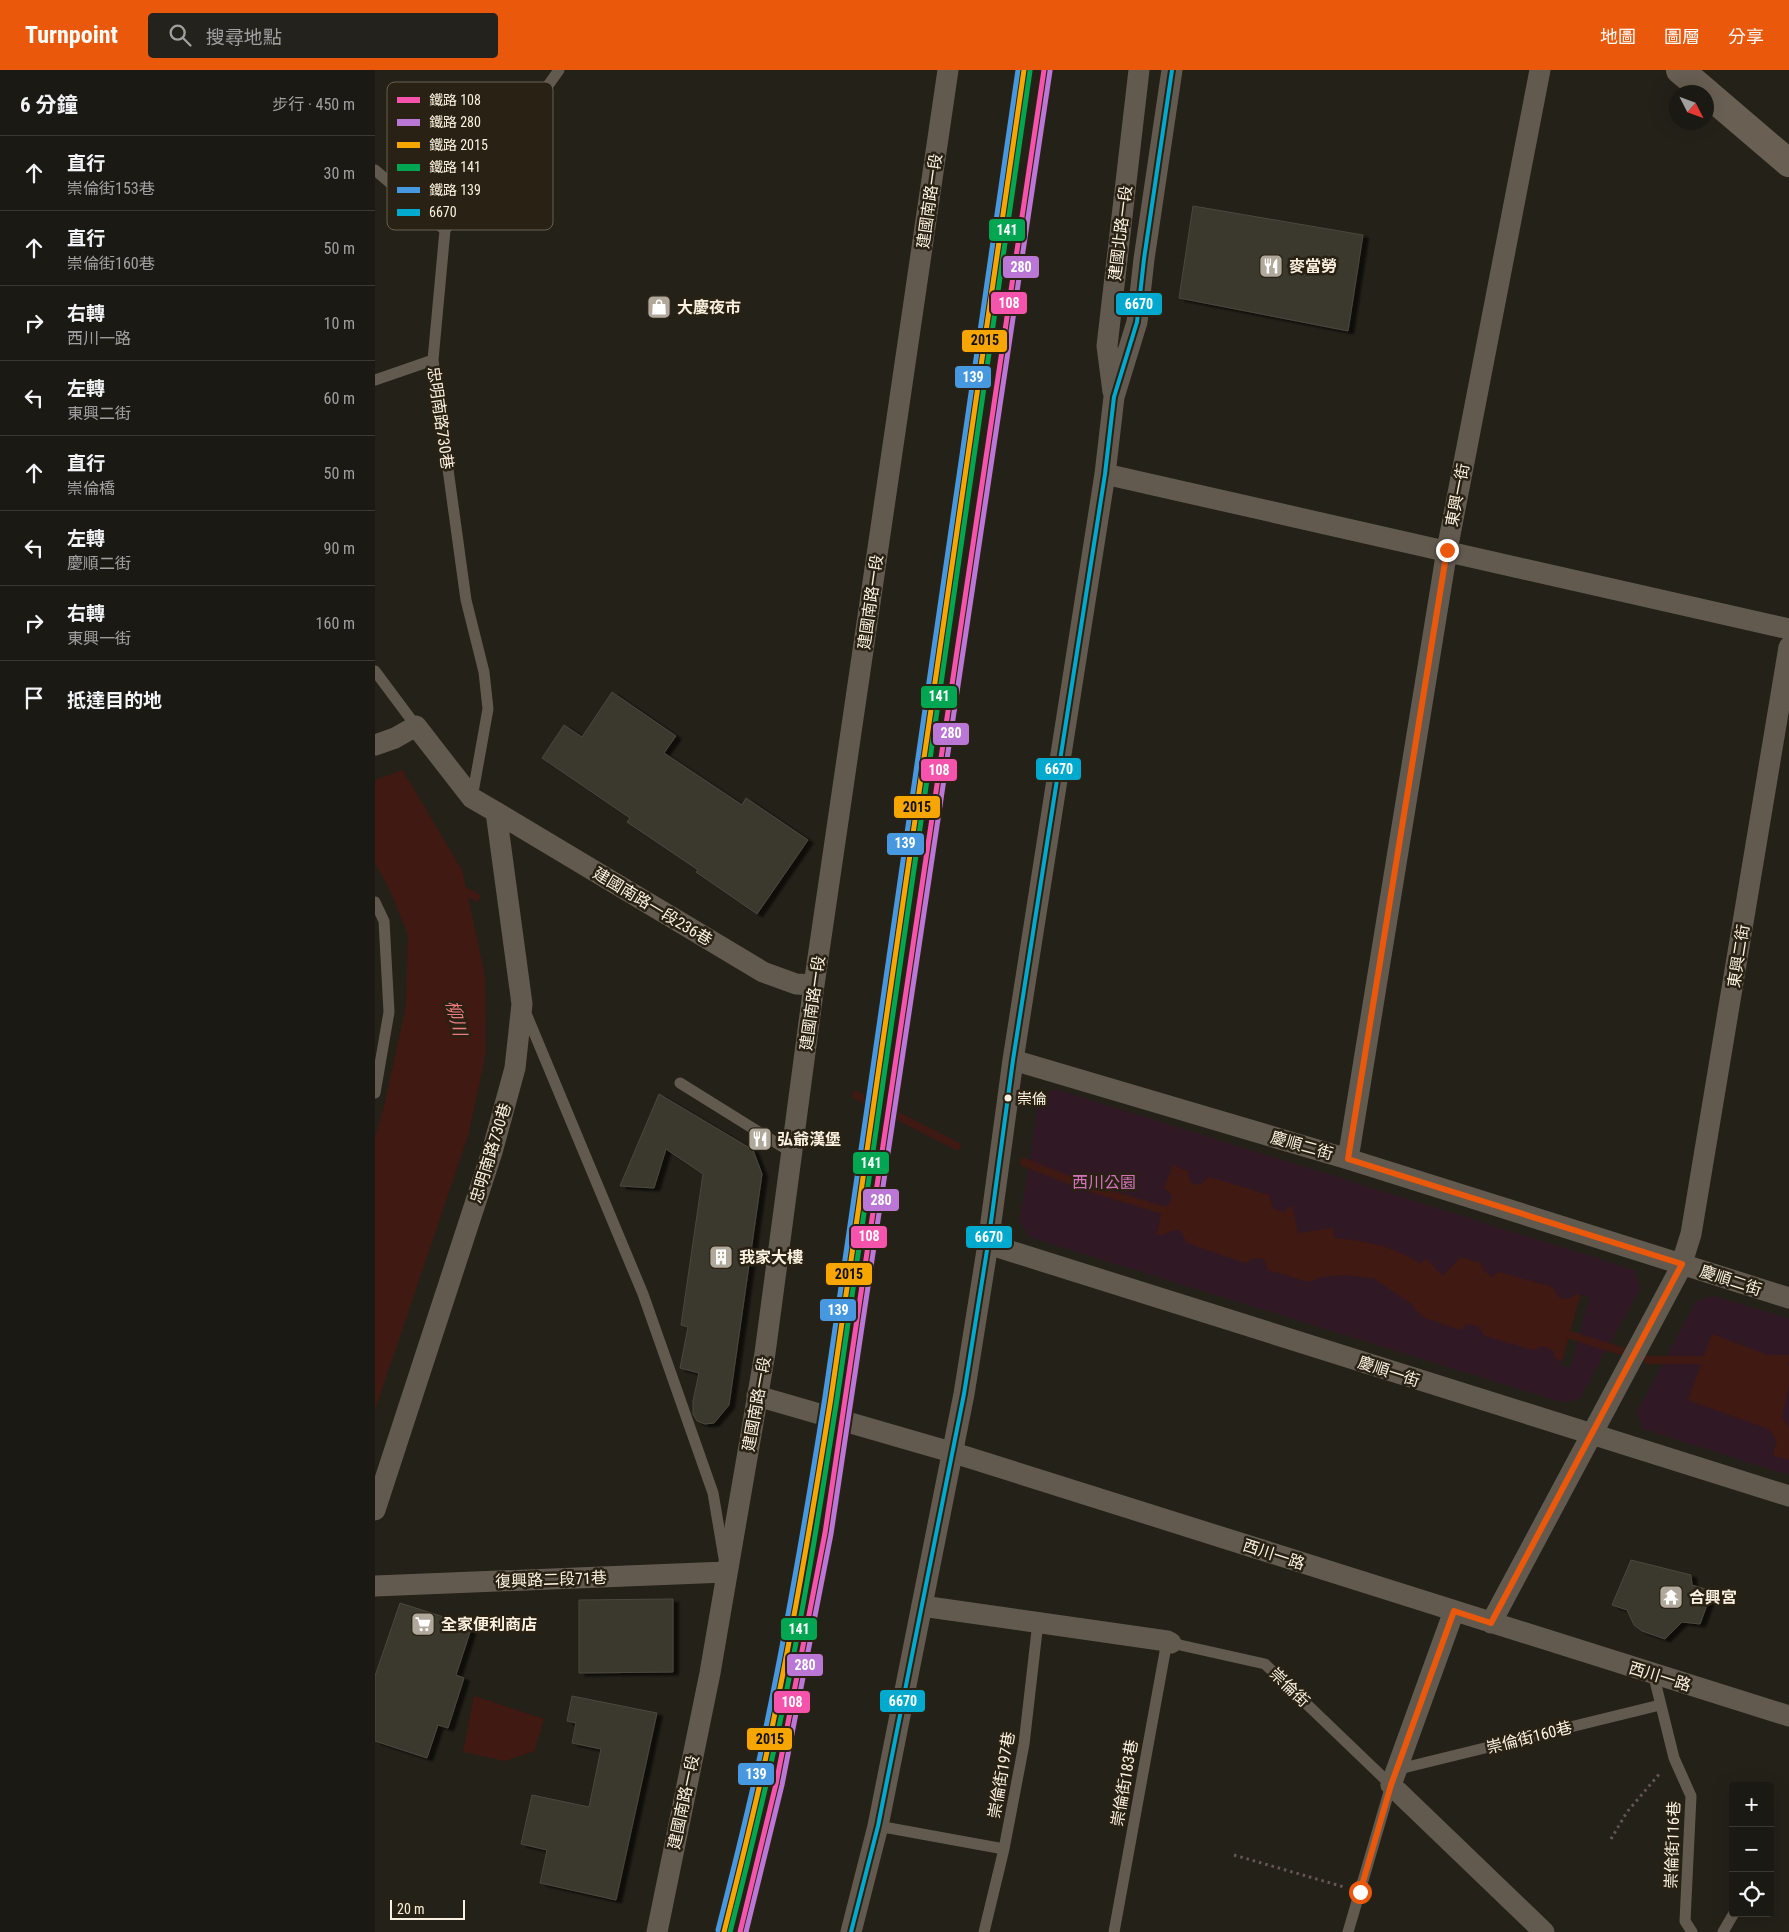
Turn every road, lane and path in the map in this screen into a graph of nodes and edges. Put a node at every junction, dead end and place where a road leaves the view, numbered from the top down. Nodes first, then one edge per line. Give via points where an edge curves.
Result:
1 (559, 70) edge
2 (948, 70) edge
3 (1139, 70) edge
4 (1172, 70) edge
5 (1540, 70) edge
6 (1680, 70) edge
7 (550, 82) edge
8 (1697, 85) edge
9 (1714, 100) edge
10 (1789, 163) edge
11 (375, 170) edge
12 (387, 180) edge
13 (445, 230) edge
14 (433, 360) junction
15 (375, 380) edge
16 (1114, 397) junction
17 (1105, 474) junction
18 (1447, 550) junction
19 (1789, 630) edge
20 (1789, 647) edge
21 (375, 671) edge
22 (417, 726) junction
23 (375, 745) edge
24 (472, 798) junction
25 (496, 812) junction
26 (375, 902) edge
27 (814, 985) junction
28 (522, 1004) junction
29 (1013, 1060) junction
30 (680, 1083) dead end
31 (375, 1093) edge
32 (791, 1152) junction
33 (1348, 1159) junction
34 (989, 1244) junction
35 (1682, 1264) junction
36 (1789, 1298) edge
37 (757, 1396) junction
38 (1592, 1435) junction
39 (951, 1452) junction
40 (1789, 1496) edge
41 (375, 1510) edge
42 (727, 1572) junction
43 (375, 1586) edge
44 (922, 1606) junction
45 (1454, 1611) junction
46 (1038, 1622) junction
47 (1491, 1623) junction
48 (1169, 1642) junction
49 (1653, 1673) junction
50 (1660, 1705) junction
51 (1789, 1716) edge
52 (1674, 1758) junction
53 (1389, 1776) junction
54 (877, 1826) junction
55 (1611, 1839) dead end
56 (1004, 1849) junction
57 (1234, 1855) dead end
58 (1360, 1892) junction
59 (1732, 1917) edge
60 (657, 1932) edge
61 (851, 1932) edge
62 (984, 1932) edge
63 (1114, 1932) edge
64 (1348, 1932) edge
65 (1544, 1932) edge
66 (1691, 1932) edge
67 (1723, 1932) edge

1 - 7 lane
2 - 27 street, 建國南路一段
3 - 16 street, 建國北路一段 via 1107,346
4 - 16 street, 建國北路一段 via 1137,322
5 - 18 street, 東興一街
6 - 8 street
9 - 10 street
11 - 12 lane
13 - 14 lane, 忠明南路730巷
14 - 15 lane
14 - 24 lane, 忠明南路730巷 via 466,600 484,672 488,709
16 - 17 street, 建國北路一段
17 - 18 street
17 - 29 street, 建國北路一段
18 - 19 street
18 - 33 street, 東興一街
20 - 35 street, 東興二街 via 1691,1234
21 - 22 lane
22 - 23 street
22 - 24 street
24 - 25 street
25 - 27 street, 建國南路一段236巷 via 763,972 796,984
25 - 28 street, 忠明南路730巷
26 - 31 lane via 384,921 389,1012
27 - 32 street, 建國南路一段
28 - 41 street, 忠明南路730巷 via 515,1068 494,1142
28 - 42 lane via 643,1294 713,1493
29 - 33 street, 慶順二街
29 - 34 street, 建國北路一段
30 - 32 lane
32 - 37 street, 建國南路一段
33 - 35 street, 慶順二街
34 - 38 street, 慶順一街
34 - 39 street, 建國北路一段
35 - 36 street, 慶順二街
35 - 38 street, 東興二街
37 - 39 street, 西川一路
37 - 42 street, 建國南路一段
38 - 40 street, 慶順一街
38 - 47 street
39 - 44 street, 建國北路一段
39 - 45 street, 西川一路
42 - 43 street, 復興路二段71巷
42 - 60 street, 建國南路一段 via 710,1673
44 - 46 street, 崇倫街
44 - 54 street, 建國北路一段
45 - 47 street, 西川一路
45 - 53 street
46 - 48 street, 崇倫街
46 - 56 lane, 崇倫街197巷 via 1024,1744
47 - 49 street, 西川一路
48 - 53 lane, 崇倫街 via 1265,1664
48 - 63 lane, 崇倫街183巷
49 - 50 lane, 崇倫街116巷
49 - 51 street, 西川一路
50 - 52 lane, 崇倫街116巷
50 - 53 lane, 崇倫街160巷
52 - 55 path via 1627,1812
52 - 66 lane, 崇倫街116巷 via 1691,1796 1685,1921
53 - 58 lane
53 - 65 street, 崇倫街
54 - 56 lane
54 - 61 street, 建國北路一段
56 - 62 lane, 崇倫街197巷
57 - 58 path
58 - 64 lane
59 - 67 lane

